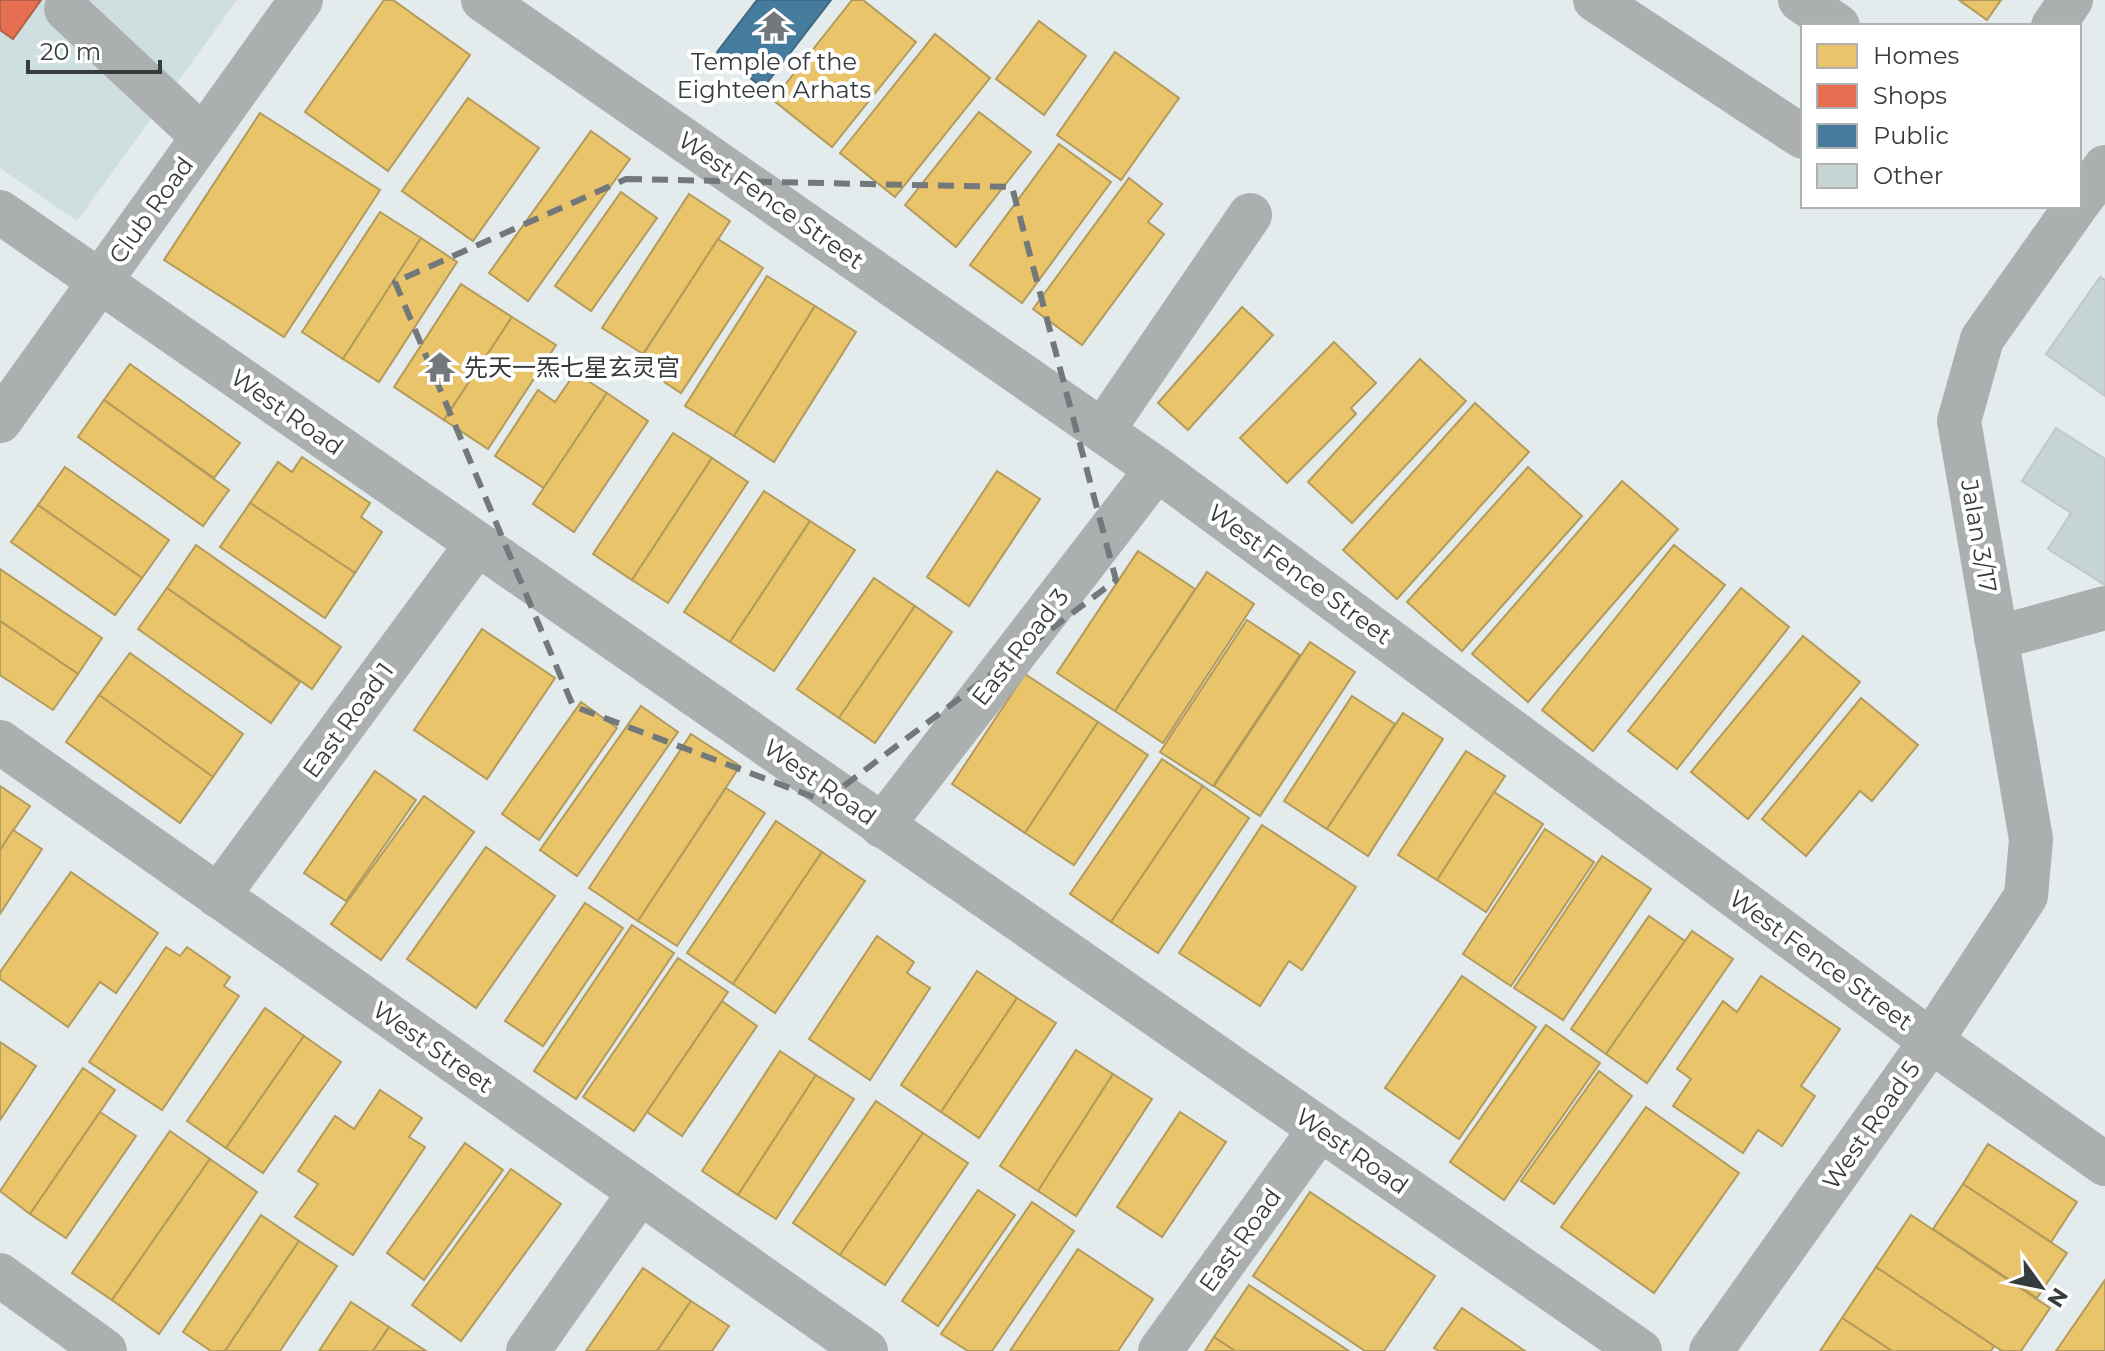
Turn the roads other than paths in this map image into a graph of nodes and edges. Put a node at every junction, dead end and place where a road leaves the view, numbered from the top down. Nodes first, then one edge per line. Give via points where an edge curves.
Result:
1 (301, 0) edge
2 (483, 0) edge
3 (1595, 0) edge
4 (1800, 0) edge
5 (2071, 0) edge
6 (66, 9) dead end
7 (1835, 24) edge
8 (2054, 24) edge
9 (1801, 136) edge
10 (203, 137) junction
11 (2105, 167) edge
12 (2081, 200) edge
13 (2075, 208) edge
14 (0, 212) edge
15 (1250, 215) dead end
16 (100, 281) junction
17 (0, 421) edge
18 (1103, 430) junction
19 (1157, 469) junction
20 (477, 544) junction
21 (2105, 608) edge
22 (1996, 638) junction
23 (0, 742) edge
24 (882, 826) junction
25 (218, 896) junction
26 (2026, 896) joint
27 (1931, 1041) junction
28 (1320, 1129) junction
29 (2105, 1164) edge
30 (640, 1192) junction
31 (0, 1275) edge
32 (105, 1351) edge
33 (528, 1351) edge
34 (866, 1351) edge
35 (1160, 1351) edge
36 (1640, 1351) edge
37 (1711, 1351) edge

1 - 10 street, Club Road
2 - 18 street, West Fence Street
3 - 9 street
4 - 7 street
5 - 8 street
6 - 10 street
10 - 16 street, Club Road
11 - 12 street, Jalan 3/17
13 - 22 street, Jalan 3/17 via 1982,339 1959,421
14 - 16 street, West Road
15 - 18 street
16 - 17 street, Club Road
16 - 20 street, West Road
18 - 19 street, West Fence Street
19 - 24 street, East Road 3
19 - 27 street, West Fence Street
20 - 24 street, West Road
20 - 25 street, East Road 1
21 - 22 street
22 - 26 street, Jalan 3/17 via 2031,839
23 - 25 street, West Street
24 - 28 street, West Road
25 - 30 street, West Street
26 - 27 street, West Road 5
27 - 29 street, West Fence Street
27 - 37 street, West Road 5
28 - 35 street, East Road
28 - 36 street, West Road
30 - 33 street
30 - 34 street, West Street
31 - 32 street

